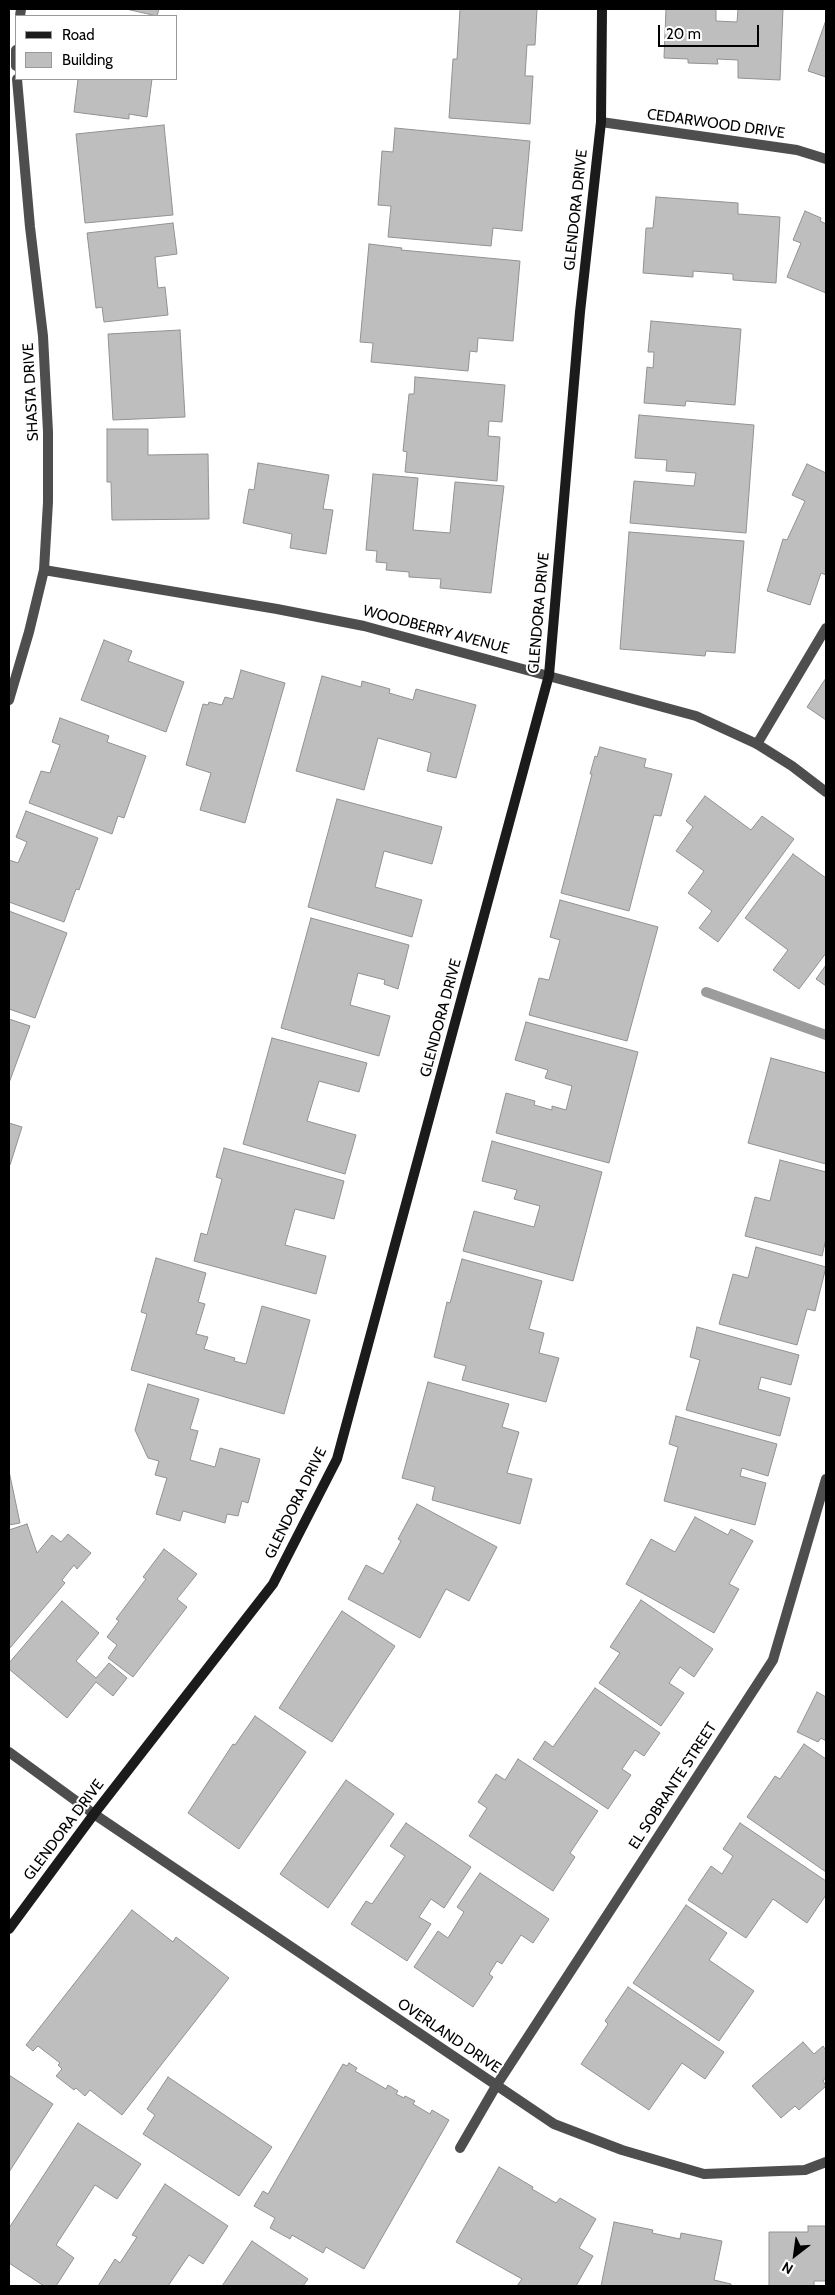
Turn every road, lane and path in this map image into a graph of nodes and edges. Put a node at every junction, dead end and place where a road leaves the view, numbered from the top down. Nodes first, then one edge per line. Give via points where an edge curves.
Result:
1 (602, 9) edge
2 (17, 80) edge
3 (601, 122) junction
4 (826, 159) edge
5 (44, 570) junction
6 (826, 628) edge
7 (549, 675) junction
8 (9, 700) edge
9 (757, 744) junction
10 (826, 792) edge
11 (826, 1479) edge
12 (9, 1752) edge
13 (94, 1814) junction
14 (9, 1929) edge
15 (496, 2086) junction
16 (460, 2148) dead end
17 (826, 2162) edge

1 - 3 street, GLENDORA DRIVE
2 - 5 street, SHASTA DRIVE via 43,336 48,432
3 - 4 street, CEDARWOOD DRIVE via 798,150
3 - 7 street, GLENDORA DRIVE via 580,312
5 - 7 street, WOODBERRY AVENUE via 354,624
5 - 8 street, SHASTA DRIVE
6 - 9 street
7 - 9 street, WOODBERRY AVENUE via 696,716
7 - 13 street, GLENDORA DRIVE via 337,1459 273,1584
9 - 10 street, WOODBERRY AVENUE
11 - 15 street, EL SOBRANTE STREET via 773,1660
12 - 13 street
13 - 14 street, GLENDORA DRIVE
13 - 15 street, OVERLAND DRIVE
15 - 16 street, EL SOBRANTE STREET
15 - 17 street, OVERLAND DRIVE via 554,2124 622,2150 704,2174 805,2170

